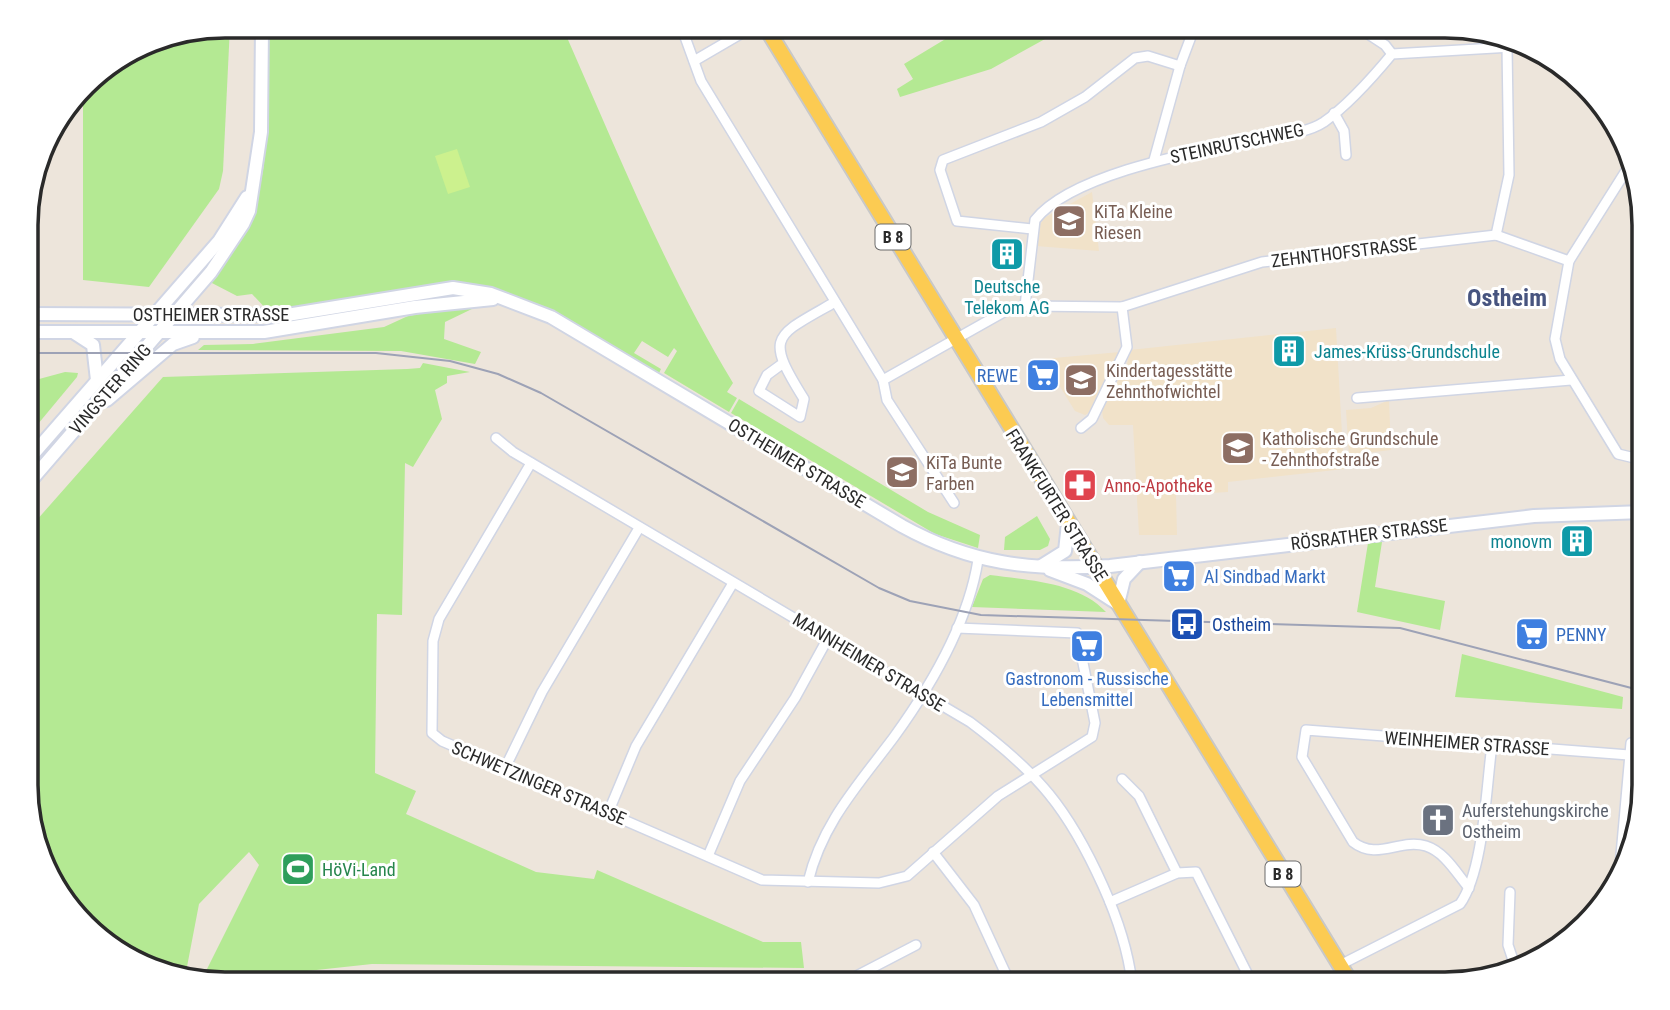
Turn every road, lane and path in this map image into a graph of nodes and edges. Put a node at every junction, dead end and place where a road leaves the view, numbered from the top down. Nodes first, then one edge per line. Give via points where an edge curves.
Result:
1 (1190, 38) edge
2 (1374, 38) edge
3 (262, 39) edge
4 (686, 39) edge
5 (732, 39) edge
6 (773, 39) edge
7 (1500, 48) edge
8 (1510, 51) edge
9 (1392, 54) junction
10 (694, 61) junction
11 (1180, 66) junction
12 (1334, 113) junction
13 (1346, 155) dead end
14 (1154, 160) junction
15 (1624, 174) edge
16 (253, 186) junction
17 (1032, 229) junction
18 (1496, 235) junction
19 (1569, 261) junction
20 (457, 295) junction
21 (835, 302) junction
22 (1025, 306) junction
23 (1122, 307) junction
24 (39, 314) edge
25 (152, 316) junction
26 (173, 316) junction
27 (39, 332) edge
28 (73, 332) junction
29 (137, 332) junction
30 (159, 332) junction
31 (207, 334) junction
32 (956, 338) junction
33 (782, 365) junction
34 (97, 380) junction
35 (883, 380) junction
36 (1571, 380) junction
37 (1357, 398) dead end
38 (87, 415) junction
39 (1080, 428) dead end
40 (496, 438) dead end
41 (39, 447) edge
42 (1631, 457) edge
43 (531, 463) junction
44 (39, 472) edge
45 (954, 503) dead end
46 (1631, 512) edge
47 (1068, 524) junction
48 (639, 528) junction
49 (978, 559) junction
50 (1140, 562) junction
51 (1040, 567) junction
52 (1095, 567) junction
53 (733, 583) junction
54 (1118, 604) junction
55 (957, 628) junction
56 (828, 638) junction
57 (922, 693) junction
58 (1631, 743) dead end
59 (1492, 745) junction
60 (1629, 755) junction
61 (505, 768) junction
62 (1033, 774) junction
63 (1122, 779) dead end
64 (608, 813) junction
65 (1622, 846) edge
66 (933, 852) junction
67 (708, 856) junction
68 (1177, 873) junction
69 (808, 882) junction
70 (1469, 888) junction
71 (1510, 892) dead end
72 (1110, 902) junction
73 (916, 945) dead end
74 (1513, 958) edge
75 (1340, 965) junction
76 (865, 971) edge
77 (1004, 971) edge
78 (1130, 971) edge
79 (1246, 971) edge
80 (1344, 971) edge

1 - 11 street
2 - 9 street
3 - 16 main road, VINGSTER RING via 261,132
4 - 10 street
5 - 10 street
6 - 32 main road, FRANKFURTER STRASSE / B 8
7 - 9 street
8 - 18 street via 1509,174
9 - 12 street, STEINRUTSCHWEG
10 - 21 street via 701,81
11 - 14 street
11 - 17 street via 1148,56 1135,58 1085,97 1041,122 947,156 940,170 957,221
12 - 13 street via 1344,131
12 - 14 street, STEINRUTSCHWEG via 1309,129
14 - 17 street, STEINRUTSCHWEG via 1064,199 1040,213
15 - 19 street
16 - 25 main road, VINGSTER RING via 219,241
16 - 26 main road, VINGSTER RING via 249,211 233,242
17 - 22 street
18 - 19 street, ZEHNTHOFSTRASSE
18 - 23 street, ZEHNTHOFSTRASSE via 1262,262
19 - 36 street via 1555,339
20 - 26 main road, OSTHEIMER STRASSE via 287,315
20 - 31 main road, OSTHEIMER STRASSE via 264,332
20 - 49 main road, OSTHEIMER STRASSE via 517,302 589,338 902,526 938,546
21 - 33 street via 785,331 779,343
21 - 35 street
22 - 23 street, ZEHNTHOFSTRASSE
22 - 32 street, ZEHNTHOFSTRASSE via 999,313
23 - 39 street via 1127,347 1092,419
24 - 25 main road, OSTHEIMER STRASSE
25 - 26 main road, OSTHEIMER STRASSE
25 - 29 main road, VINGSTER RING
26 - 30 main road, VINGSTER RING
27 - 28 main road, OSTHEIMER STRASSE
28 - 29 main road, OSTHEIMER STRASSE
28 - 34 main road via 93,345
29 - 30 main road, OSTHEIMER STRASSE
29 - 34 main road, VINGSTER RING
30 - 31 main road, OSTHEIMER STRASSE
30 - 38 main road, VINGSTER RING
31 - 38 main road via 173,344
32 - 35 street, ZEHNTHOFSTRASSE
32 - 47 main road, FRANKFURTER STRASSE / B 8
33 - 33 street via 767,375 758,391 800,417 804,400
34 - 41 main road, VINGSTER RING
35 - 45 street via 887,400
36 - 37 street
36 - 42 street via 1618,454
38 - 44 main road, VINGSTER RING
40 - 43 street, MANNHEIMER STRASSE
43 - 48 street, MANNHEIMER STRASSE
43 - 61 street, SCHWETZINGER STRASSE via 439,619 433,640 432,733
46 - 50 main road, RÖSRATHER STRASSE via 1534,516
47 - 51 main road via 1065,551
47 - 52 main road, FRANKFURTER STRASSE / B 8
48 - 53 street, MANNHEIMER STRASSE
48 - 61 street via 542,692
49 - 51 main road, OSTHEIMER STRASSE
49 - 55 street
50 - 52 main road, RÖSRATHER STRASSE
50 - 54 main road via 1124,579
51 - 52 main road, OSTHEIMER STRASSE
51 - 54 main road, B 8 via 1087,584
52 - 54 main road, FRANKFURTER STRASSE / B 8
53 - 56 street, MANNHEIMER STRASSE
53 - 64 street via 641,737
54 - 75 main road, FRANKFURTER STRASSE / B 8
55 - 57 street
55 - 62 street, SCHWETZINGER STRASSE via 1077,633 1096,730 1087,741
56 - 57 street, MANNHEIMER STRASSE
56 - 67 street via 740,781
57 - 62 street, MANNHEIMER STRASSE via 970,722
57 - 69 street via 842,803 821,840
58 - 60 street
59 - 60 street, WEINHEIMER STRASSE
59 - 70 street
59 - 70 street, WEINHEIMER STRASSE via 1306,730 1302,757 1353,842 1377,851 1411,844 1427,846 1446,860
60 - 65 street
61 - 64 street, SCHWETZINGER STRASSE
62 - 66 street, SCHWETZINGER STRASSE via 974,814
62 - 72 street, MANNHEIMER STRASSE via 1072,821
63 - 68 street via 1139,796
64 - 67 street, SCHWETZINGER STRASSE
66 - 69 street, SCHWETZINGER STRASSE via 907,876 895,880
66 - 77 street via 974,905
67 - 69 street, SCHWETZINGER STRASSE via 762,880
68 - 72 street
68 - 79 street via 1196,872
70 - 75 street via 1460,904
71 - 74 street via 1508,944
72 - 78 street, MANNHEIMER STRASSE
73 - 76 street
75 - 80 main road, FRANKFURTER STRASSE / B 8

